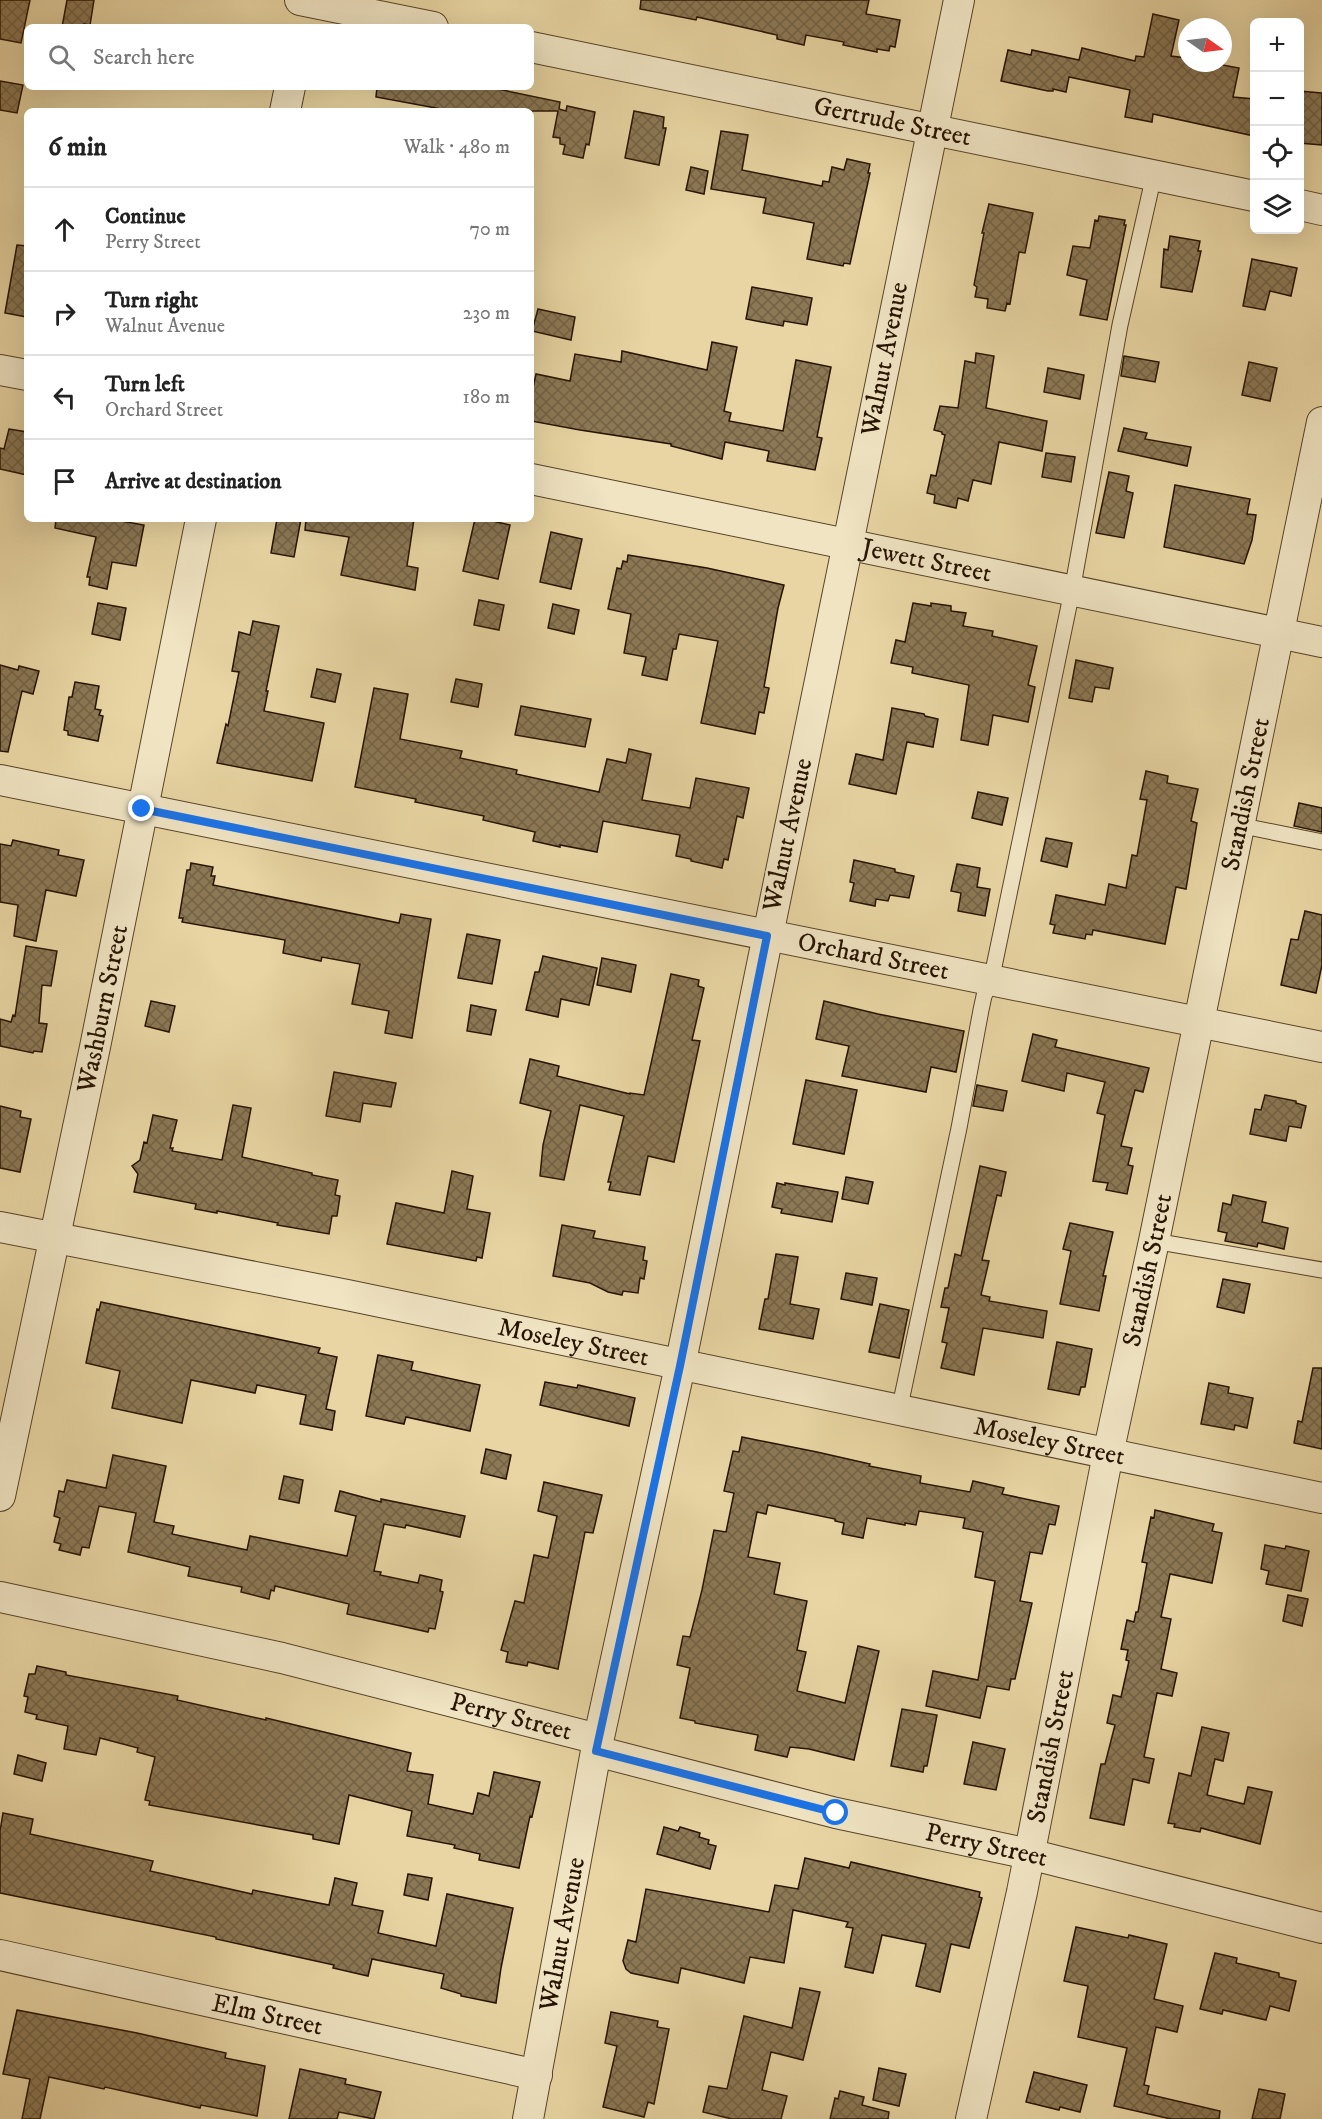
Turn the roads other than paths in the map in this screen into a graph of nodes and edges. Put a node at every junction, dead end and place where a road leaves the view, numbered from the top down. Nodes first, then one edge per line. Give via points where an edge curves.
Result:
1 (959, 0) edge
2 (304, 7) edge
3 (414, 24) edge
4 (534, 48) edge
5 (289, 90) edge
6 (286, 108) edge
7 (932, 129) junction
8 (1154, 175) junction
9 (1250, 195) edge
10 (1304, 206) edge
11 (1322, 210) edge
12 (0, 370) edge
13 (24, 374) edge
14 (1322, 422) edge
15 (534, 480) edge
16 (200, 522) edge
17 (847, 544) junction
18 (1072, 591) junction
19 (1278, 633) junction
20 (1322, 642) edge
21 (0, 780) edge
22 (142, 809) junction
23 (1238, 825) junction
24 (1322, 842) edge
25 (767, 936) junction
26 (991, 981) junction
27 (1198, 1022) junction
28 (1322, 1047) edge
29 (0, 1227) edge
30 (53, 1238) junction
31 (1154, 1241) junction
32 (1322, 1270) edge
33 (680, 1366) junction
34 (899, 1411) junction
35 (1108, 1454) junction
36 (0, 1496) edge
37 (1322, 1498) edge
38 (0, 1597) edge
39 (597, 1745) junction
40 (1029, 1854) junction
41 (1322, 1928) edge
42 (0, 1955) edge
43 (537, 2075) junction
44 (528, 2119) edge
45 (971, 2119) edge

1 - 7 street, Walnut Avenue
2 - 3 street
4 - 7 street, Gertrude Street
5 - 6 street
7 - 8 street, Gertrude Street
7 - 17 street, Walnut Avenue
8 - 9 street, Gertrude Street
8 - 18 lane via 1120,324
10 - 11 street
12 - 13 street
14 - 19 street, Standish Street
15 - 17 street, Jewett Street
16 - 22 street, Washburn Street
17 - 18 street, Jewett Street
17 - 25 street, Walnut Avenue
18 - 19 street, Jewett Street
18 - 26 lane
19 - 20 street, Jewett Street
19 - 23 street, Standish Street
21 - 22 street, Orchard Street
22 - 25 street, Orchard Street
22 - 30 street, Washburn Street
23 - 24 lane
23 - 27 street, Standish Street
25 - 26 street, Orchard Street
25 - 33 street, Walnut Avenue
26 - 27 street, Orchard Street
26 - 34 lane via 981,1010
27 - 28 street, Orchard Street
27 - 31 street, Standish Street
29 - 30 street, Moseley Street
30 - 33 street, Moseley Street
30 - 36 street, Washburn Street
31 - 32 lane
31 - 35 street, Standish Street
33 - 34 street, Moseley Street
33 - 39 street, Walnut Avenue
34 - 35 street, Moseley Street
35 - 37 street, Moseley Street
35 - 40 street, Standish Street
38 - 39 street, Perry Street via 282,1658
39 - 40 street, Perry Street via 836,1813
39 - 43 street, Walnut Avenue
40 - 41 street, Perry Street
40 - 45 street, Standish Street
42 - 43 street, Elm Street
43 - 44 street, Walnut Avenue

